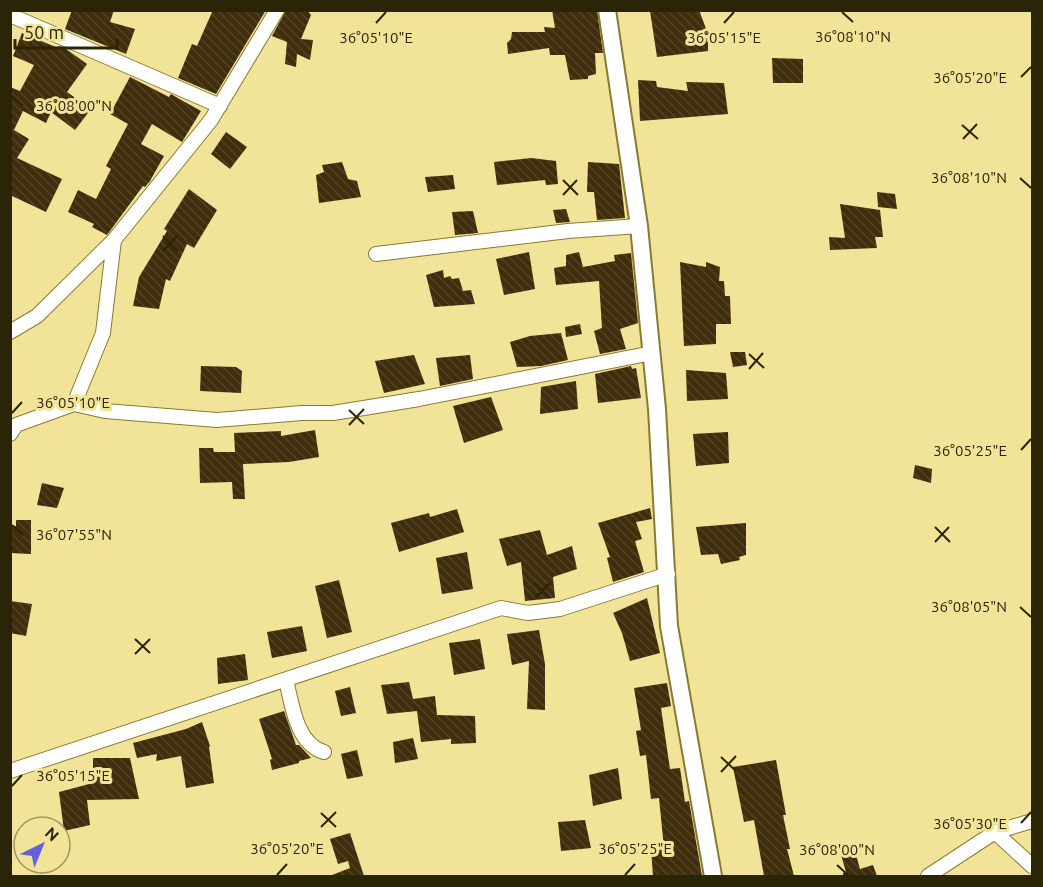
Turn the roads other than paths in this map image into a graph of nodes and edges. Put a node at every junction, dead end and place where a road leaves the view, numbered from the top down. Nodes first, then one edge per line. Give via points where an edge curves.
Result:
1 (277, 10) edge
2 (607, 10) edge
3 (10, 15) edge
4 (220, 106) junction
5 (639, 226) junction
6 (114, 240) junction
7 (376, 254) dead end
8 (10, 332) edge
9 (652, 353) junction
10 (75, 404) junction
11 (10, 434) edge
12 (668, 574) junction
13 (286, 680) junction
14 (324, 752) dead end
15 (10, 771) edge
16 (1032, 821) edge
17 (995, 832) junction
18 (1032, 866) edge
19 (713, 876) edge
20 (928, 876) edge

1 - 4 street
2 - 5 street
3 - 4 street
4 - 6 street
5 - 7 street
5 - 9 street
6 - 8 street via 37,316
6 - 10 street via 103,333
9 - 10 street via 333,413 217,420 105,411
9 - 12 street
10 - 11 street via 16,425
12 - 13 street via 560,609 528,613 501,608
12 - 19 street via 669,626
13 - 14 street via 299,730
13 - 15 street
16 - 17 street
17 - 18 street
17 - 20 street

